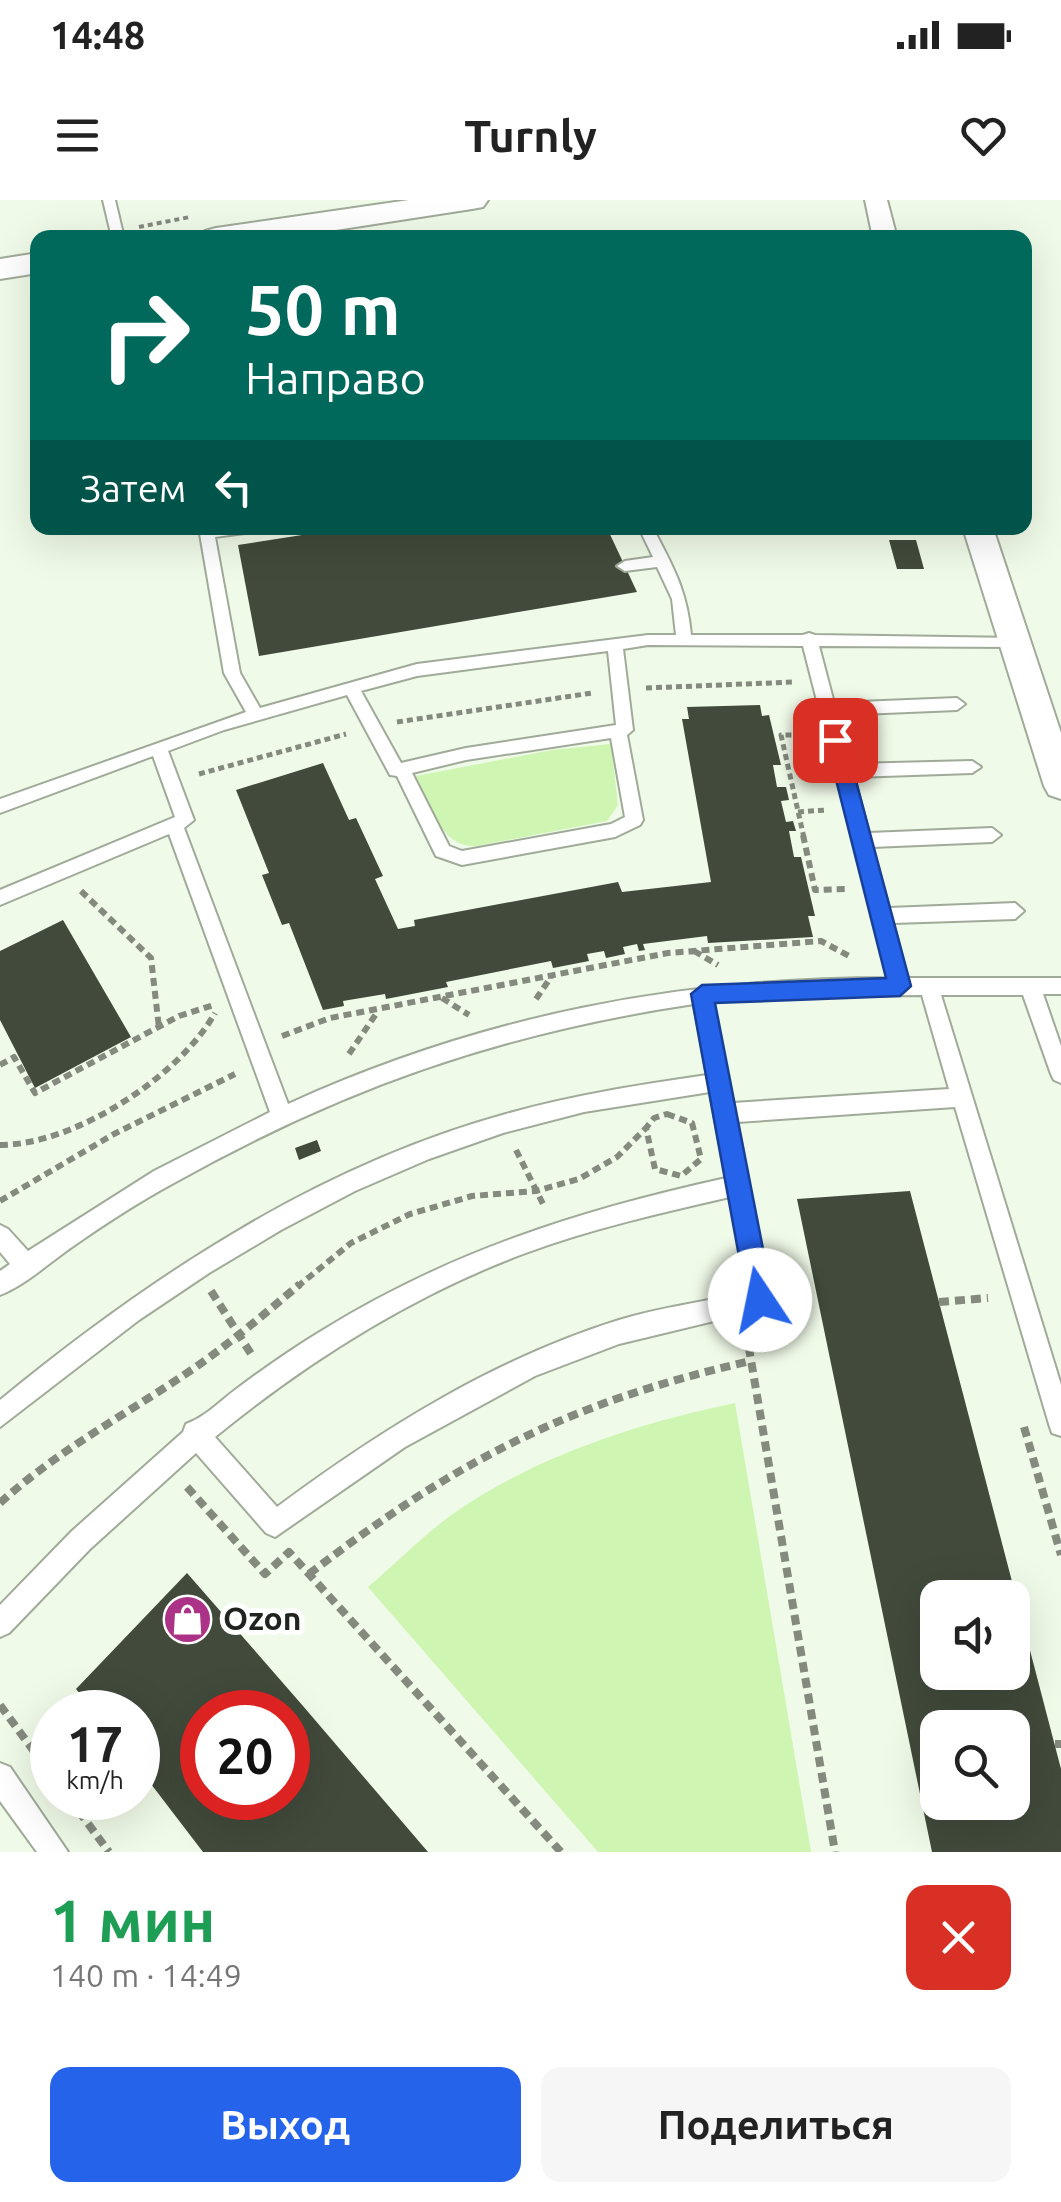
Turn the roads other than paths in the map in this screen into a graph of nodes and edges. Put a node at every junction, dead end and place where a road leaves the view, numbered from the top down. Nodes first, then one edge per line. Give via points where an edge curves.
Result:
1 (109, 200) edge
2 (472, 200) edge
3 (876, 200) edge
4 (116, 230) edge
5 (270, 230) edge
6 (884, 230) edge
7 (30, 264) edge
8 (0, 269) edge
9 (207, 535) edge
10 (649, 535) edge
11 (980, 535) edge
12 (662, 561) junction
13 (625, 566) dead end
14 (809, 638) junction
15 (684, 640) junction
16 (1015, 642) junction
17 (615, 645) junction
18 (351, 688) junction
19 (958, 704) dead end
20 (827, 709) junction
21 (256, 714) junction
22 (618, 731) junction
23 (158, 747) junction
24 (972, 767) dead end
25 (402, 769) junction
26 (844, 771) junction
27 (1061, 786) edge
28 (0, 806) edge
29 (174, 824) junction
30 (992, 836) dead end
31 (862, 840) junction
32 (0, 898) edge
33 (1015, 911) dead end
34 (881, 916) junction
35 (900, 986) junction
36 (929, 986) junction
37 (1030, 986) junction
38 (1061, 986) edge
39 (702, 994) junction
40 (1061, 1074) edge
41 (719, 1082) junction
42 (962, 1097) junction
43 (725, 1113) junction
44 (282, 1116) junction
45 (738, 1185) junction
46 (0, 1236) edge
47 (26, 1265) junction
48 (0, 1284) edge
49 (0, 1414) edge
50 (1061, 1423) edge
51 (195, 1433) junction
52 (0, 1624) edge
53 (0, 1777) edge
54 (54, 1852) edge

1 - 4 lane
2 - 5 main road
3 - 6 street
7 - 8 main road
9 - 21 lane via 232,673
10 - 12 lane
11 - 16 street
12 - 13 lane
12 - 15 lane via 680,598
14 - 15 lane
14 - 16 lane
14 - 20 lane
15 - 17 lane
16 - 27 street
17 - 18 lane via 417,670
17 - 22 lane via 625,730
18 - 21 lane
18 - 25 lane via 396,770
19 - 20 lane
20 - 26 lane
21 - 23 lane
22 - 25 lane
22 - 25 lane via 634,820 615,830 462,858 442,850
23 - 28 lane
23 - 29 lane via 186,820
24 - 26 lane
26 - 31 lane
29 - 32 lane
29 - 44 lane via 229,1000
30 - 31 lane
31 - 34 lane
33 - 34 lane
34 - 35 lane
35 - 36 lane
35 - 39 lane
36 - 37 lane
36 - 42 lane
37 - 38 lane
37 - 40 lane
39 - 41 lane
39 - 44 lane via 620,1006 456,1047
41 - 43 lane
41 - 49 lane via 583,1103 386,1166 197,1267 96,1335
42 - 43 lane
42 - 50 lane
43 - 45 lane
44 - 47 lane via 122,1201
45 - 51 lane via 620,1210 483,1257 411,1291 268,1378
45 - 51 lane via 760,1300 621,1331 533,1363 344,1470 274,1524
46 - 47 lane
47 - 48 lane
51 - 52 lane via 80,1538
53 - 54 lane

